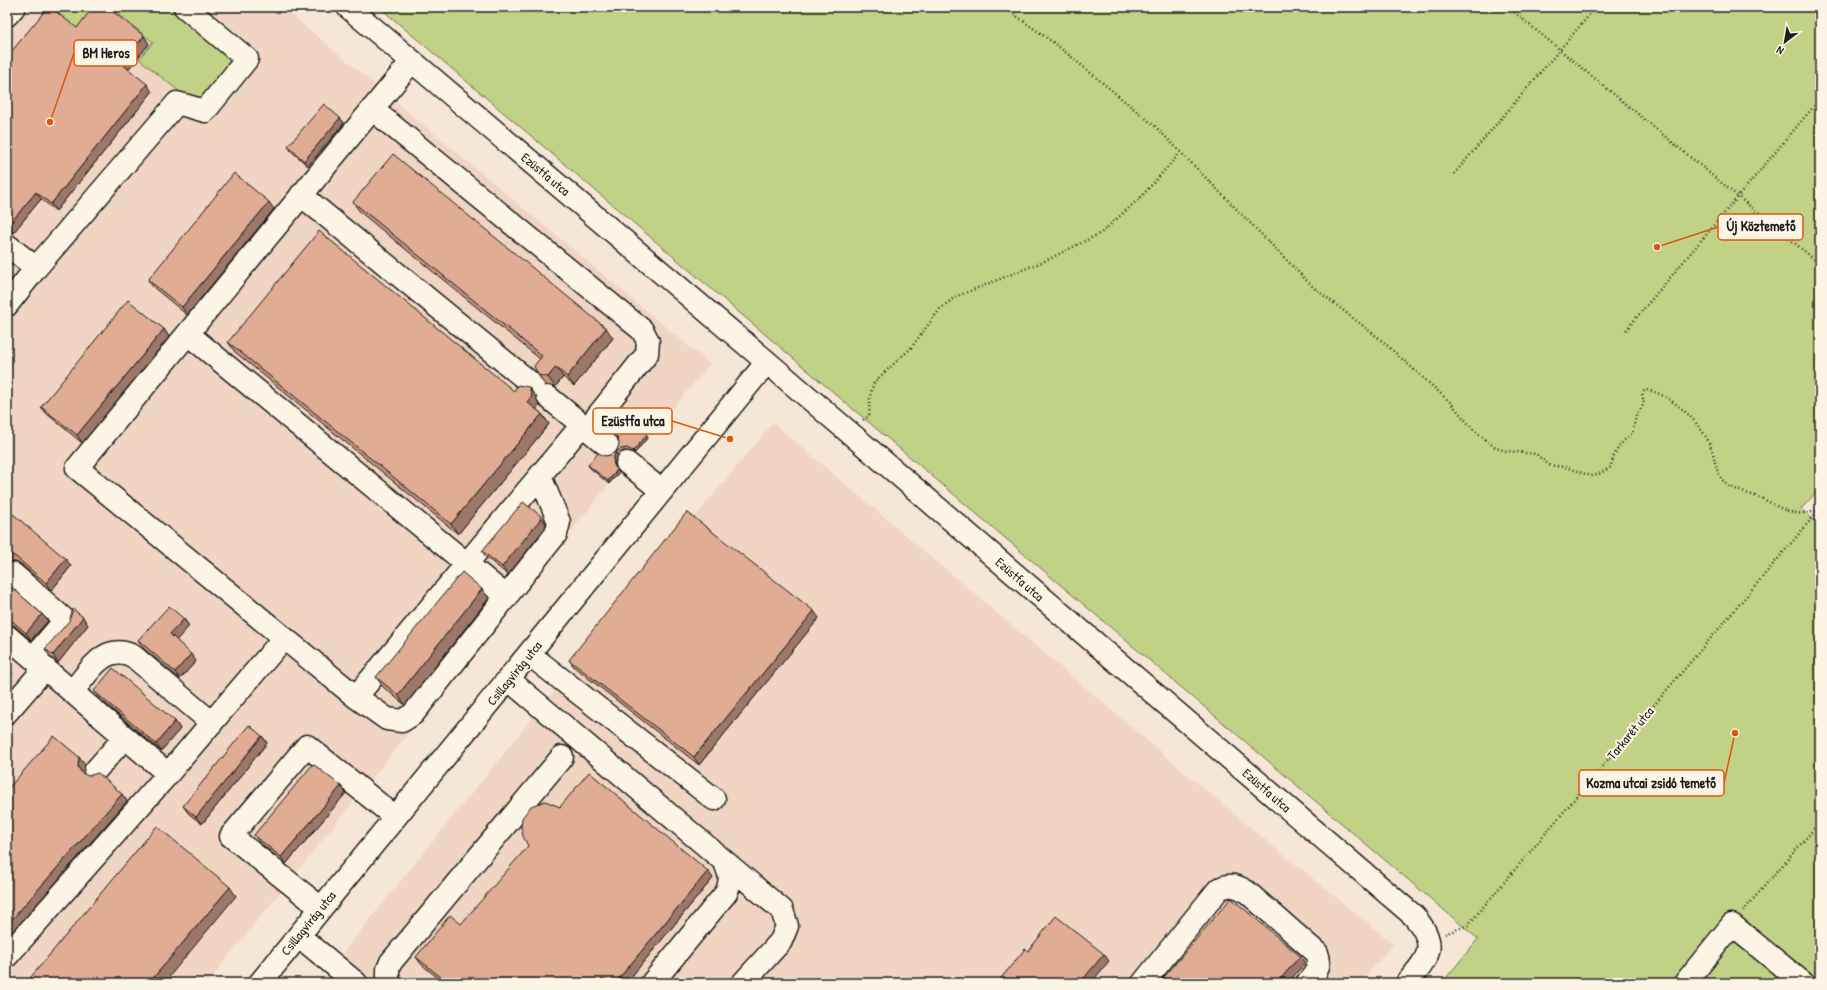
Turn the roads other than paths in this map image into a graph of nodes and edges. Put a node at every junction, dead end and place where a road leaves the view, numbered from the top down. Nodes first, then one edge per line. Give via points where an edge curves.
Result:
1 (14, 7) edge
2 (185, 7) edge
3 (348, 7) edge
4 (7, 15) edge
5 (412, 61) junction
6 (372, 109) junction
7 (301, 195) junction
8 (7, 245) edge
9 (36, 268) junction
10 (7, 305) edge
11 (188, 334) junction
12 (767, 362) junction
13 (584, 427) junction
14 (608, 446) dead end
15 (627, 462) dead end
16 (540, 476) junction
17 (662, 491) junction
18 (467, 564) junction
19 (13, 574) dead end
20 (507, 597) junction
21 (7, 636) edge
22 (283, 639) junction
23 (529, 654) junction
24 (39, 663) junction
25 (508, 679) junction
26 (73, 691) junction
27 (356, 697) junction
28 (7, 712) edge
29 (212, 723) junction
30 (125, 737) junction
31 (562, 757) dead end
32 (95, 771) dead end
33 (168, 774) junction
34 (714, 799) dead end
35 (395, 817) junction
36 (724, 861) junction
37 (321, 908) junction
38 (298, 936) junction
39 (7, 956) edge
40 (260, 983) edge
41 (356, 983) edge
42 (388, 983) edge
43 (652, 983) edge
44 (743, 983) edge
45 (1143, 983) edge
46 (1307, 983) edge
47 (1407, 983) edge
48 (1685, 983) edge
49 (1803, 983) edge

1 - 4 street
2 - 9 street via 247,59 205,111 177,102
3 - 5 street, Ezüstfa utca
5 - 6 street
5 - 12 street, Ezüstfa utca
6 - 7 street
6 - 13 street via 642,330 648,341 647,354
7 - 11 street
7 - 13 street
8 - 9 street
9 - 10 street
11 - 18 street
11 - 22 street via 77,468
12 - 17 street, Csillagvirág utca
12 - 47 street, Ezüstfa utca via 1414,916 1429,940 1427,953
13 - 14 street
13 - 16 street
15 - 17 street
16 - 18 street
16 - 20 street via 558,522 558,529
17 - 23 street, Csillagvirág utca
18 - 20 street
18 - 27 street
19 - 24 street via 65,620
20 - 27 street via 413,714 402,721 387,719
21 - 24 street
22 - 27 street
22 - 29 street
23 - 25 street, Csillagvirág utca
23 - 34 street
24 - 26 street
24 - 28 street
25 - 35 street, Csillagvirág utca
25 - 36 street
26 - 29 street via 99,661 109,654 121,652 133,656
26 - 30 street
29 - 33 street
30 - 32 street
30 - 33 street
31 - 42 street via 391,962
33 - 39 street
35 - 37 street, Csillagvirág utca
35 - 37 street via 307,746 231,836
36 - 43 street via 730,879 726,893
36 - 44 street via 782,910 787,926 781,940
37 - 38 street, Csillagvirág utca
38 - 40 street, Csillagvirág utca
38 - 41 street
45 - 46 street via 1218,890 1228,886 1246,892 1317,952 1319,964
48 - 49 street via 1732,925

